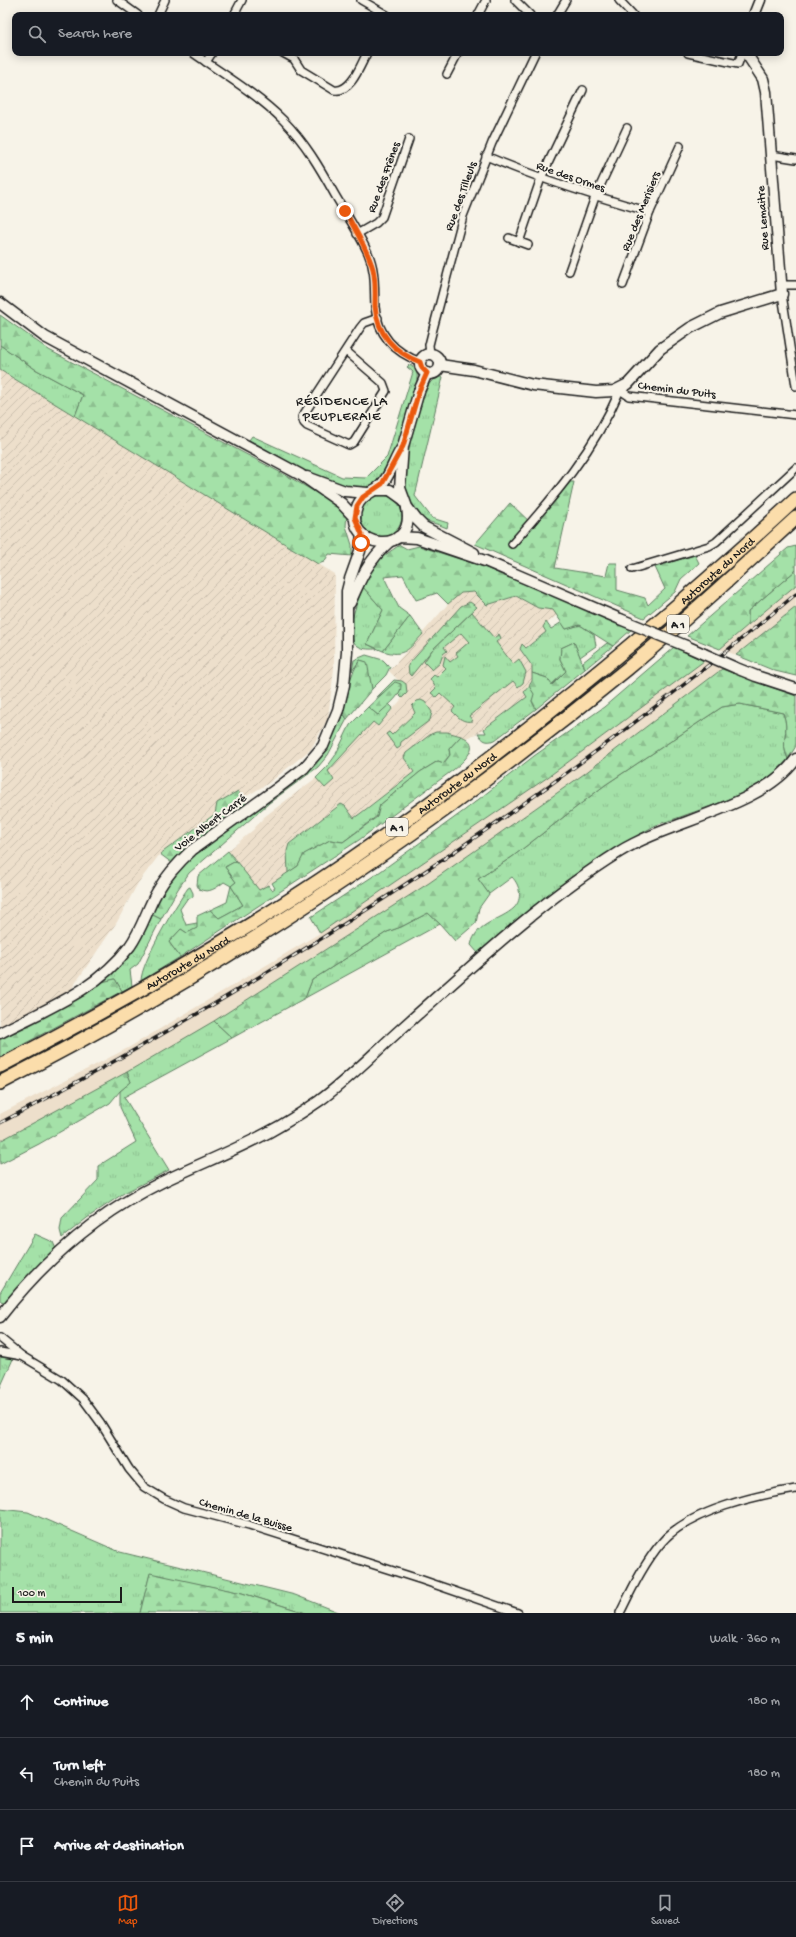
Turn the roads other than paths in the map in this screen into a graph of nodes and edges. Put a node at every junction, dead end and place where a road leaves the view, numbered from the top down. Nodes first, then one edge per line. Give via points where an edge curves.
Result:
1 (117, 0) edge
2 (165, 0) edge
3 (242, 0) edge
4 (361, 0) edge
5 (486, 0) edge
6 (515, 0) edge
7 (566, 0) edge
8 (619, 0) edge
9 (760, 0) edge
10 (134, 12) edge
11 (159, 12) edge
12 (236, 12) edge
13 (381, 12) edge
14 (480, 12) edge
15 (527, 12) edge
16 (559, 12) edge
17 (630, 12) edge
18 (755, 12) edge
19 (197, 56) edge
20 (210, 56) edge
21 (288, 56) edge
22 (366, 56) edge
23 (456, 56) edge
24 (534, 56) edge
25 (702, 56) edge
26 (741, 56) edge
27 (748, 56) edge
28 (206, 62) junction
29 (447, 74) dead end
30 (583, 90) dead end
31 (627, 128) dead end
32 (409, 139) dead end
33 (680, 146) dead end
34 (771, 155) junction
35 (486, 156) junction
36 (796, 159) edge
37 (541, 178) junction
38 (595, 196) junction
39 (650, 212) junction
40 (357, 234) junction
41 (509, 238) dead end
42 (519, 242) junction
43 (528, 246) dead end
44 (569, 271) dead end
45 (623, 285) dead end
46 (796, 285) edge
47 (781, 290) junction
48 (0, 303) edge
49 (378, 318) junction
50 (346, 351) junction
51 (430, 354) junction
52 (420, 362) junction
53 (440, 365) junction
54 (427, 373) junction
55 (796, 386) edge
56 (620, 390) junction
57 (796, 415) edge
58 (403, 446) junction
59 (796, 468) edge
60 (301, 475) junction
61 (371, 492) junction
62 (796, 496) edge
63 (796, 499) edge
64 (406, 504) junction
65 (355, 518) junction
66 (796, 518) edge
67 (362, 534) junction
68 (756, 534) junction
69 (394, 540) junction
70 (512, 544) dead end
71 (485, 561) junction
72 (632, 569) dead end
73 (348, 607) junction
74 (796, 688) edge
75 (796, 759) edge
76 (0, 1033) edge
77 (0, 1066) edge
78 (0, 1083) edge
79 (0, 1317) edge
80 (0, 1338) edge
81 (0, 1352) edge
82 (22, 1356) junction
83 (796, 1489) edge
84 (518, 1613) edge
85 (620, 1613) edge

1 - 10 street
2 - 11 street
3 - 12 street
4 - 13 street
5 - 14 street
6 - 15 street
7 - 16 street
8 - 17 street
9 - 18 street
19 - 28 street
20 - 28 street
21 - 22 street via 294,59 301,70 339,91 348,87
23 - 29 street
24 - 35 street, Rue des Tilleuls
25 - 26 street via 738,64
27 - 34 street, Rue Lemaitre via 764,84
28 - 40 street via 265,104 299,136
30 - 37 street
31 - 38 street
32 - 40 street, Rue des Frênes via 382,217
33 - 39 street, Rue des Merisiers
34 - 36 street
34 - 47 street, Rue Lemaitre
35 - 37 street, Rue des Ormes
35 - 51 street, Rue des Tilleuls via 463,216 446,274 429,345
37 - 38 street, Rue des Ormes
37 - 42 street
38 - 39 street, Rue des Ormes
38 - 44 street
39 - 45 street, Rue des Merisiers
40 - 49 street via 368,254 373,271
41 - 42 street
42 - 43 street
46 - 47 street
47 - 55 street, Rue Lemaitre
47 - 56 street via 720,313 690,328 660,349
48 - 60 street via 45,337
49 - 50 street via 364,323
49 - 52 street via 385,336 398,352
50 - 50 street via 302,417 307,426 348,445 354,442 386,391 383,383
51 - 52 street via 424,356
51 - 53 street via 438,359
52 - 54 street
53 - 54 street via 437,371
53 - 56 street, Chemin du Puits via 474,370 533,385 596,392
54 - 58 street
56 - 57 street, Chemin du Puits via 629,396
56 - 70 street via 612,408 566,482
58 - 61 street via 382,484
58 - 64 street via 400,488
59 - 72 street via 710,546
60 - 61 street via 345,490
60 - 65 street via 341,503
61 - 64 street via 390,490
61 - 65 street via 360,501
62 - 68 highway
63 - 68 highway, Autoroute du Nord / A 1
64 - 69 street via 408,524
64 - 71 street via 416,519 429,530 473,551
65 - 67 street
66 - 78 highway, Autoroute du Nord / A 1 via 629,667 428,823 335,888 233,953 146,1005
67 - 69 street via 372,541 383,543
67 - 73 street, Voie Albert Carré via 360,551 350,579
68 - 77 highway, Autoroute du Nord / A 1 via 675,608 582,686 489,760 384,836 181,967 92,1018
69 - 71 street via 417,538
69 - 73 street, Voie Albert Carré via 373,558 365,569
71 - 74 street, bridge via 736,668
73 - 76 street, Voie Albert Carré via 344,685 330,734 316,756 180,861 157,892 130,945 113,966 76,995
75 - 79 street via 777,779 756,793 640,840 603,862 517,926 321,1099 271,1132 127,1201 65,1246 30,1281
80 - 82 street, Chemin de la Buisse
81 - 82 street, Chemin de la Buisse
82 - 84 street, Chemin de la Buisse via 62,1380 83,1399 134,1475 144,1487 164,1499 184,1508 249,1525
83 - 85 street via 745,1500 680,1526 656,1550

